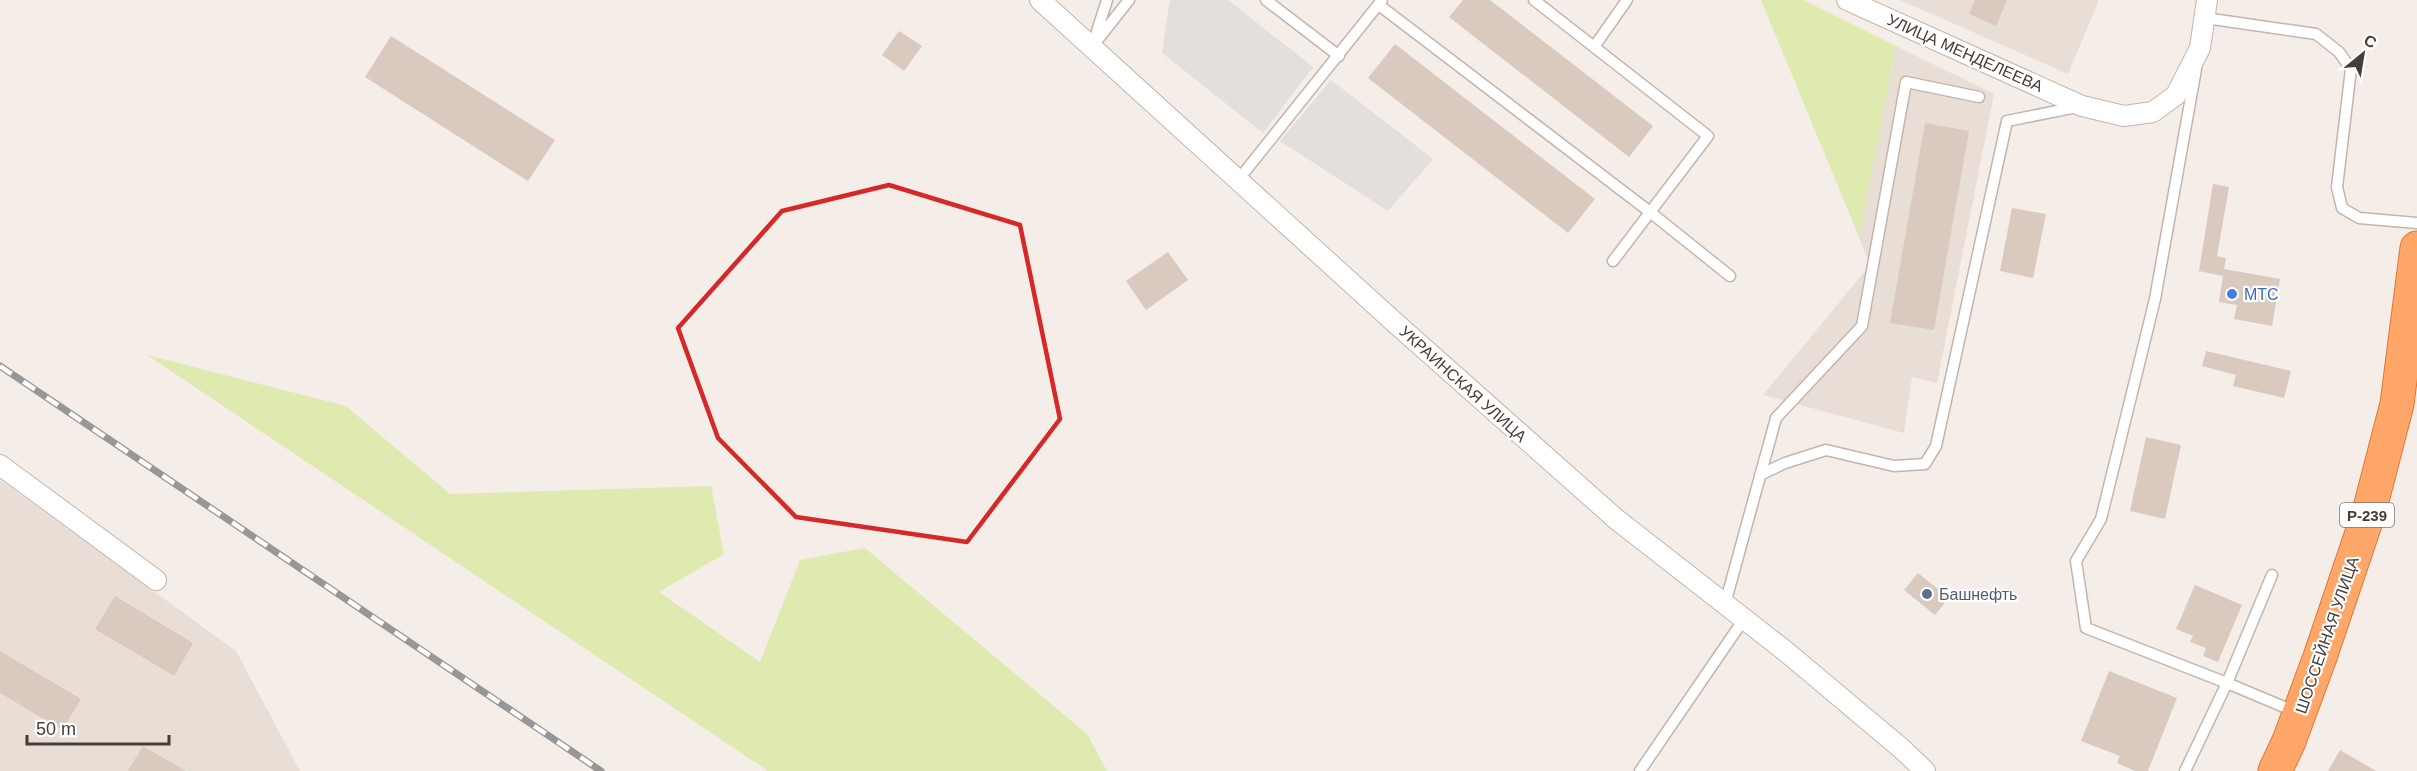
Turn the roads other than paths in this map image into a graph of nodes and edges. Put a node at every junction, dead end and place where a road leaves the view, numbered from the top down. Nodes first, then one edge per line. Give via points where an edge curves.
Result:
1 (1040, 0) edge
2 (1107, 0) edge
3 (1129, 0) edge
4 (1266, 0) edge
5 (1534, 0) edge
6 (1627, 0) edge
7 (1847, 0) edge
8 (1381, 2) edge
9 (2206, 9) edge
10 (1092, 47) junction
11 (1594, 47) junction
12 (2200, 48) junction
13 (1339, 56) junction
14 (1979, 97) dead end
15 (2082, 106) junction
16 (1239, 179) junction
17 (1650, 212) junction
18 (2417, 223) edge
19 (2417, 248) edge
20 (1613, 261) dead end
21 (1730, 276) dead end
22 (0, 465) edge
23 (1760, 475) junction
24 (2272, 575) dead end
25 (156, 580) dead end
26 (1725, 604) junction
27 (1744, 619) junction
28 (2227, 683) junction
29 (2299, 714) junction
30 (1640, 771) edge
31 (1925, 771) edge
32 (2185, 771) edge
33 (2275, 771) edge

1 - 10 street, УКРАИНСКАЯ УЛИЦА
2 - 10 lane
3 - 10 lane
4 - 13 lane
5 - 11 lane
6 - 11 lane
7 - 15 street, УЛИЦА МЕНДЕЛЕЕВА
8 - 13 lane
8 - 17 lane
9 - 12 street, УЛИЦА МЕНДЕЛЕЕВА
9 - 18 lane via 2316,34 2339,52 2351,69 2337,187 2342,208 2359,218
10 - 16 street, УКРАИНСКАЯ УЛИЦА
11 - 17 lane via 1708,136
12 - 15 street, УЛИЦА МЕНДЕЛЕЕВА via 2176,94 2153,112 2124,116
12 - 28 lane via 2155,299 2101,519 2076,561 2086,628
13 - 16 lane
14 - 23 lane via 1906,82 1862,326 1776,418
15 - 23 lane via 2007,121 1936,446 1925,464 1894,466 1826,450
16 - 26 street, УКРАИНСКАЯ УЛИЦА via 1616,519
17 - 20 lane
17 - 21 lane
19 - 29 highway, ШОССЕЙНАЯ УЛИЦА / Р-239 via 2397,404 2369,512
22 - 25 street
23 - 26 lane
24 - 28 lane
26 - 27 street, УКРАИНСКАЯ УЛИЦА
27 - 30 lane
27 - 31 street, УКРАИНСКАЯ УЛИЦА
28 - 29 lane
28 - 32 lane
29 - 33 highway, ШОССЕЙНАЯ УЛИЦА / Р-239

